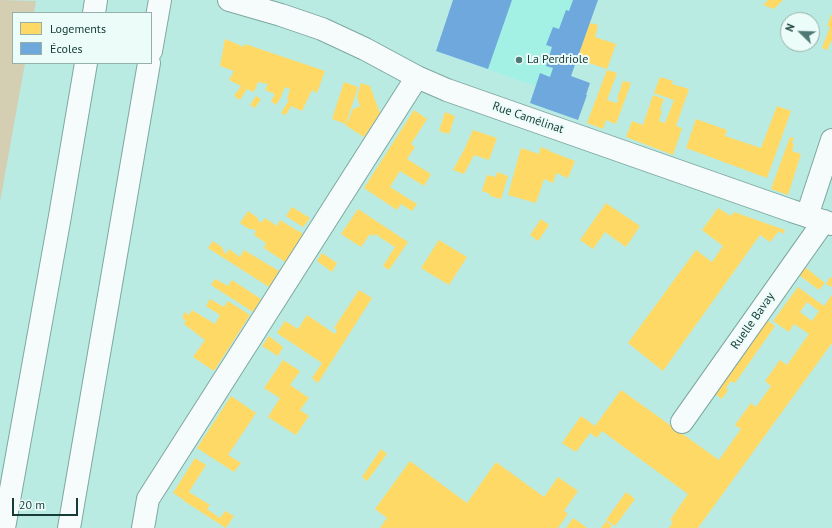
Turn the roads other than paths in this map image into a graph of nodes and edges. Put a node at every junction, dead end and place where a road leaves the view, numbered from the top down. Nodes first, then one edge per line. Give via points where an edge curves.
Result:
1 (96, 0) edge
2 (160, 0) edge
3 (229, 0) edge
4 (94, 12) edge
5 (152, 45) edge
6 (86, 64) edge
7 (149, 64) edge
8 (417, 77) junction
9 (832, 140) edge
10 (821, 220) edge
11 (682, 422) dead end
12 (4, 528) edge
13 (68, 528) edge
14 (143, 528) edge

1 - 4 main road
2 - 5 main road
3 - 8 main road, Rue Camélinat via 322,29
6 - 12 main road
7 - 13 main road
8 - 10 main road, Rue Camélinat via 447,90
8 - 14 main road via 148,499
9 - 10 main road, Ruelle Bavay
10 - 11 main road, Ruelle Bavay

